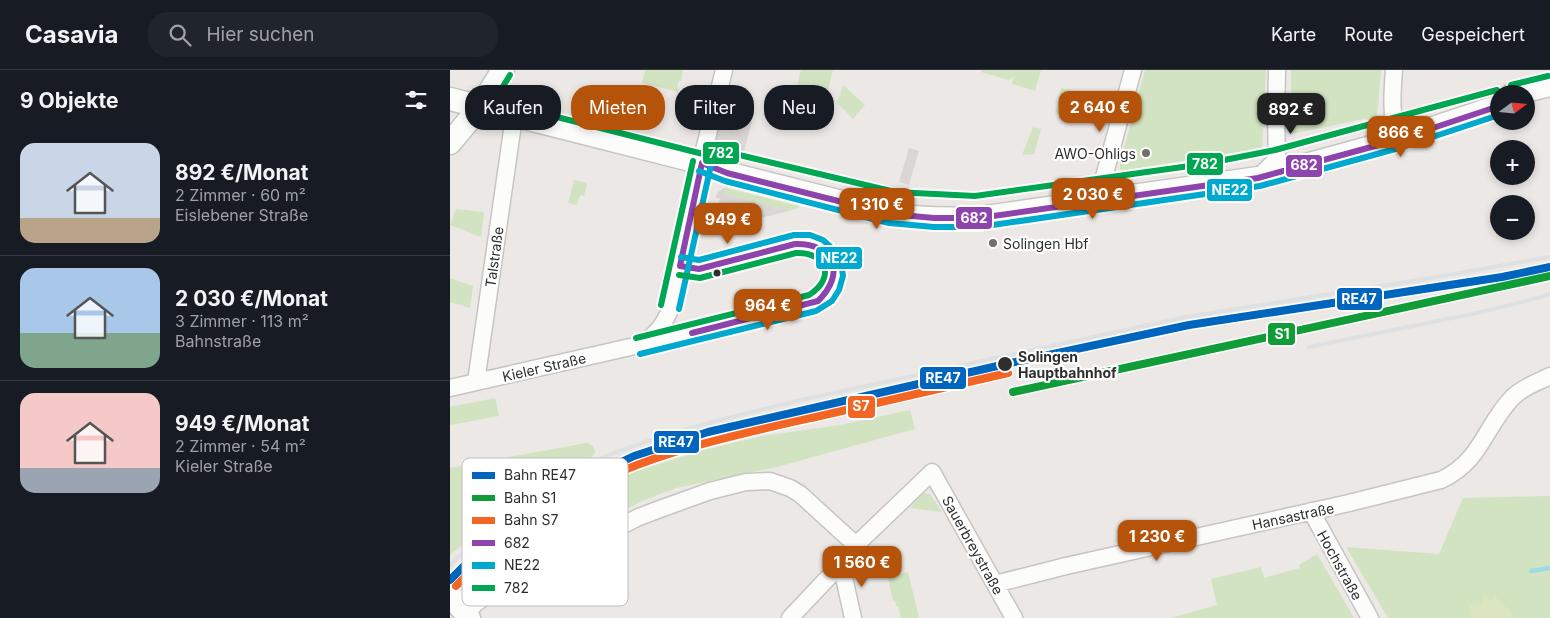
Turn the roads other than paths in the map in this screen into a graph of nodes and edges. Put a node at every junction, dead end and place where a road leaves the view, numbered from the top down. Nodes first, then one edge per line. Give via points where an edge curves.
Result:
1 (503, 70) edge
2 (724, 70) edge
3 (1133, 70) edge
4 (1277, 70) edge
5 (1394, 70) edge
6 (494, 85) edge
7 (1550, 85) edge
8 (1535, 89) edge
9 (1550, 93) edge
10 (1535, 97) edge
11 (450, 99) edge
12 (1490, 101) edge
13 (465, 103) edge
14 (1490, 108) edge
15 (465, 125) edge
16 (561, 127) edge
17 (512, 131) dead end
18 (1395, 134) junction
19 (450, 143) edge
20 (1277, 159) junction
21 (702, 163) junction
22 (1258, 178) junction
23 (1105, 194) junction
24 (1031, 204) junction
25 (680, 266) junction
26 (638, 346) junction
27 (1550, 376) edge
28 (476, 382) junction
29 (450, 388) edge
30 (1311, 511) junction
31 (628, 522) edge
32 (856, 545) junction
33 (840, 564) junction
34 (995, 584) junction
35 (790, 618) edge
36 (853, 618) edge
37 (1014, 618) edge
38 (1370, 618) edge

1 - 6 street
2 - 21 street, Kieler Straße
3 - 23 street via 1104,177
4 - 20 street
5 - 18 street via 1392,103
7 - 8 street
9 - 10 street
11 - 13 street
12 - 18 street
14 - 18 street
15 - 19 street
16 - 21 street
17 - 28 street, Talstraße
18 - 20 street
18 - 22 street
20 - 22 street
20 - 23 street
21 - 24 street via 729,162 912,204
21 - 24 street via 727,173 909,217 979,218
21 - 25 street, Kieler Straße
22 - 23 street via 1191,189
23 - 24 street
25 - 26 street, Kieler Straße via 663,325
25 - 26 street, Kieler Straße via 699,269 805,243 824,250 834,271 832,286 818,300
26 - 28 street, Kieler Straße
27 - 30 street, Hansastraße via 1514,396 1476,453 1453,475 1426,485
28 - 29 street, Kieler Straße
30 - 34 street, Hansastraße
30 - 38 street, Hochstraße
31 - 32 street via 710,491 746,482 770,482 800,494
32 - 33 street
32 - 34 street, Sauerbreystraße via 932,472
33 - 35 street
33 - 36 street
34 - 37 street, Sauerbreystraße

